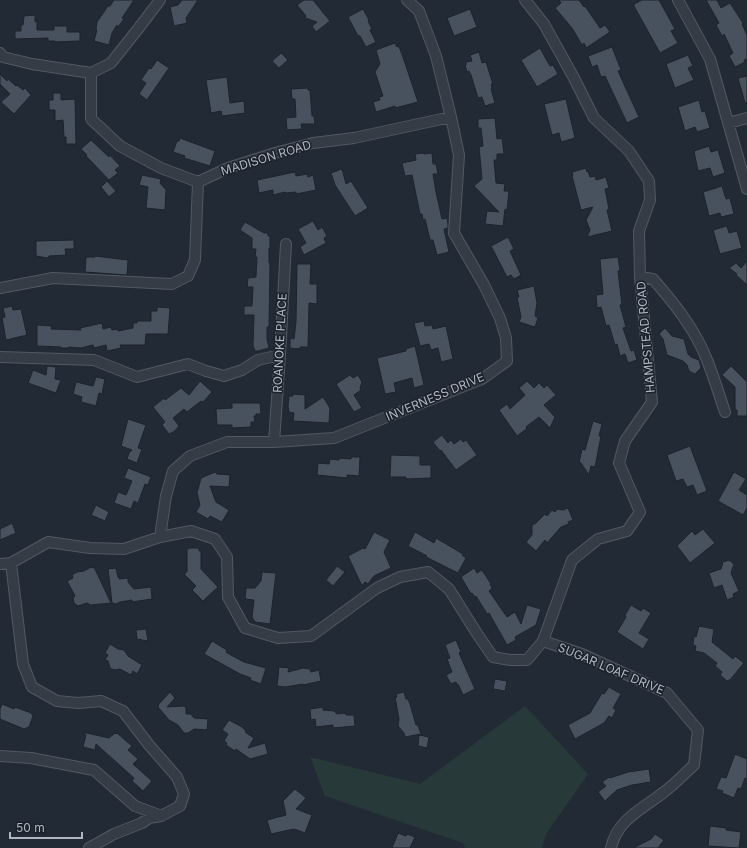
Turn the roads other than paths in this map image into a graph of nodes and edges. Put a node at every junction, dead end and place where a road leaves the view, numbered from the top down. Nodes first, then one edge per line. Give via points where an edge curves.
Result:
1 (160, 0) edge
2 (407, 0) edge
3 (525, 0) edge
4 (678, 0) edge
5 (0, 53) edge
6 (91, 73) junction
7 (452, 117) junction
8 (747, 118) edge
9 (728, 123) junction
10 (198, 182) junction
11 (747, 189) edge
12 (286, 244) dead end
13 (640, 277) junction
14 (0, 288) edge
15 (280, 355) junction
16 (0, 357) edge
17 (725, 412) dead end
18 (274, 442) junction
19 (160, 537) junction
20 (11, 563) junction
21 (0, 564) edge
22 (543, 641) junction
23 (0, 756) edge
24 (161, 816) junction
25 (89, 848) edge
26 (611, 848) edge

1 - 6 street via 111,63
2 - 7 street, INVERNESS DRIVE via 419,11 425,26 436,56
3 - 13 street, HAMPSTEAD ROAD via 544,24 594,118 629,151 649,181 650,200 639,231
4 - 9 street via 710,59
5 - 6 street via 3,57 32,64
6 - 10 street via 91,119 120,146 161,168
7 - 10 street, MADISON ROAD via 354,138 306,145 228,168
7 - 18 street, INVERNESS DRIVE via 459,155 454,233 500,318 506,338 507,361 482,379 334,438
8 - 9 street
9 - 11 street
10 - 14 street via 195,260 188,276 172,284 53,278
12 - 15 street, ROANOKE PLACE
13 - 17 street via 653,279 690,326 707,359
13 - 22 street, HAMPSTEAD ROAD via 652,402 625,441 619,463 640,512 627,531 598,539 572,560
15 - 16 street via 258,360 242,370 224,376 188,364 137,377 94,360
15 - 18 street, ROANOKE PLACE
18 - 19 street, INVERNESS DRIVE via 228,442 190,456 173,471 166,496
19 - 20 street, HAMPSTEAD ROAD via 124,550 48,542
19 - 22 street, HAMPSTEAD ROAD via 191,532 215,539 227,557 228,597 245,628 278,638 311,636 377,588 400,577 428,572 449,589 493,657 527,660
20 - 21 street
20 - 24 street via 23,664 32,687 57,701 102,701 123,711 177,777 184,794 180,806
22 - 26 street, SUGAR LOAF DRIVE via 582,654 667,693 698,730 694,765 664,792 630,816 613,837
23 - 24 street via 31,758 94,770 135,806
24 - 25 street via 149,818

